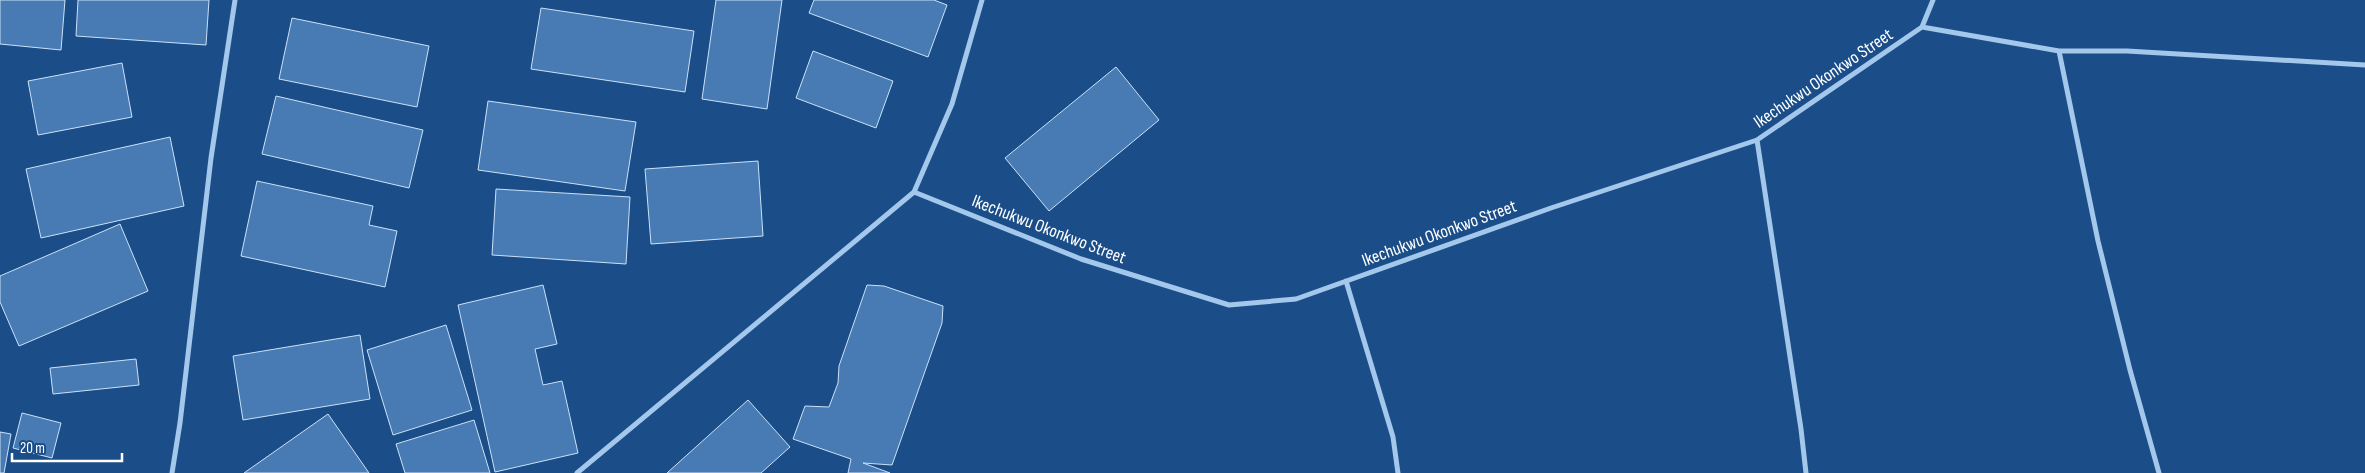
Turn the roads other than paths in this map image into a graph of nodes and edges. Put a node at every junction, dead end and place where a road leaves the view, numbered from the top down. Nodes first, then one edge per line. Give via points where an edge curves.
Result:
1 (235, 0) edge
2 (982, 0) edge
3 (1933, 0) edge
4 (1922, 27) junction
5 (2059, 51) junction
6 (2365, 65) edge
7 (1757, 140) junction
8 (914, 192) junction
9 (1346, 281) junction
10 (172, 473) edge
11 (577, 473) edge
12 (1398, 473) edge
13 (1806, 473) edge
14 (2159, 473) edge

1 - 10 street via 211,158
2 - 8 street via 952,104
3 - 4 street
4 - 5 street
4 - 7 street, Ikechukwu Okonkwo Street
5 - 6 street via 2127,51
5 - 14 street via 2098,241
7 - 9 street, Ikechukwu Okonkwo Street via 1551,208
7 - 13 street
8 - 9 street, Ikechukwu Okonkwo Street via 1081,259 1229,305 1296,299
8 - 11 street
9 - 12 street via 1393,438

